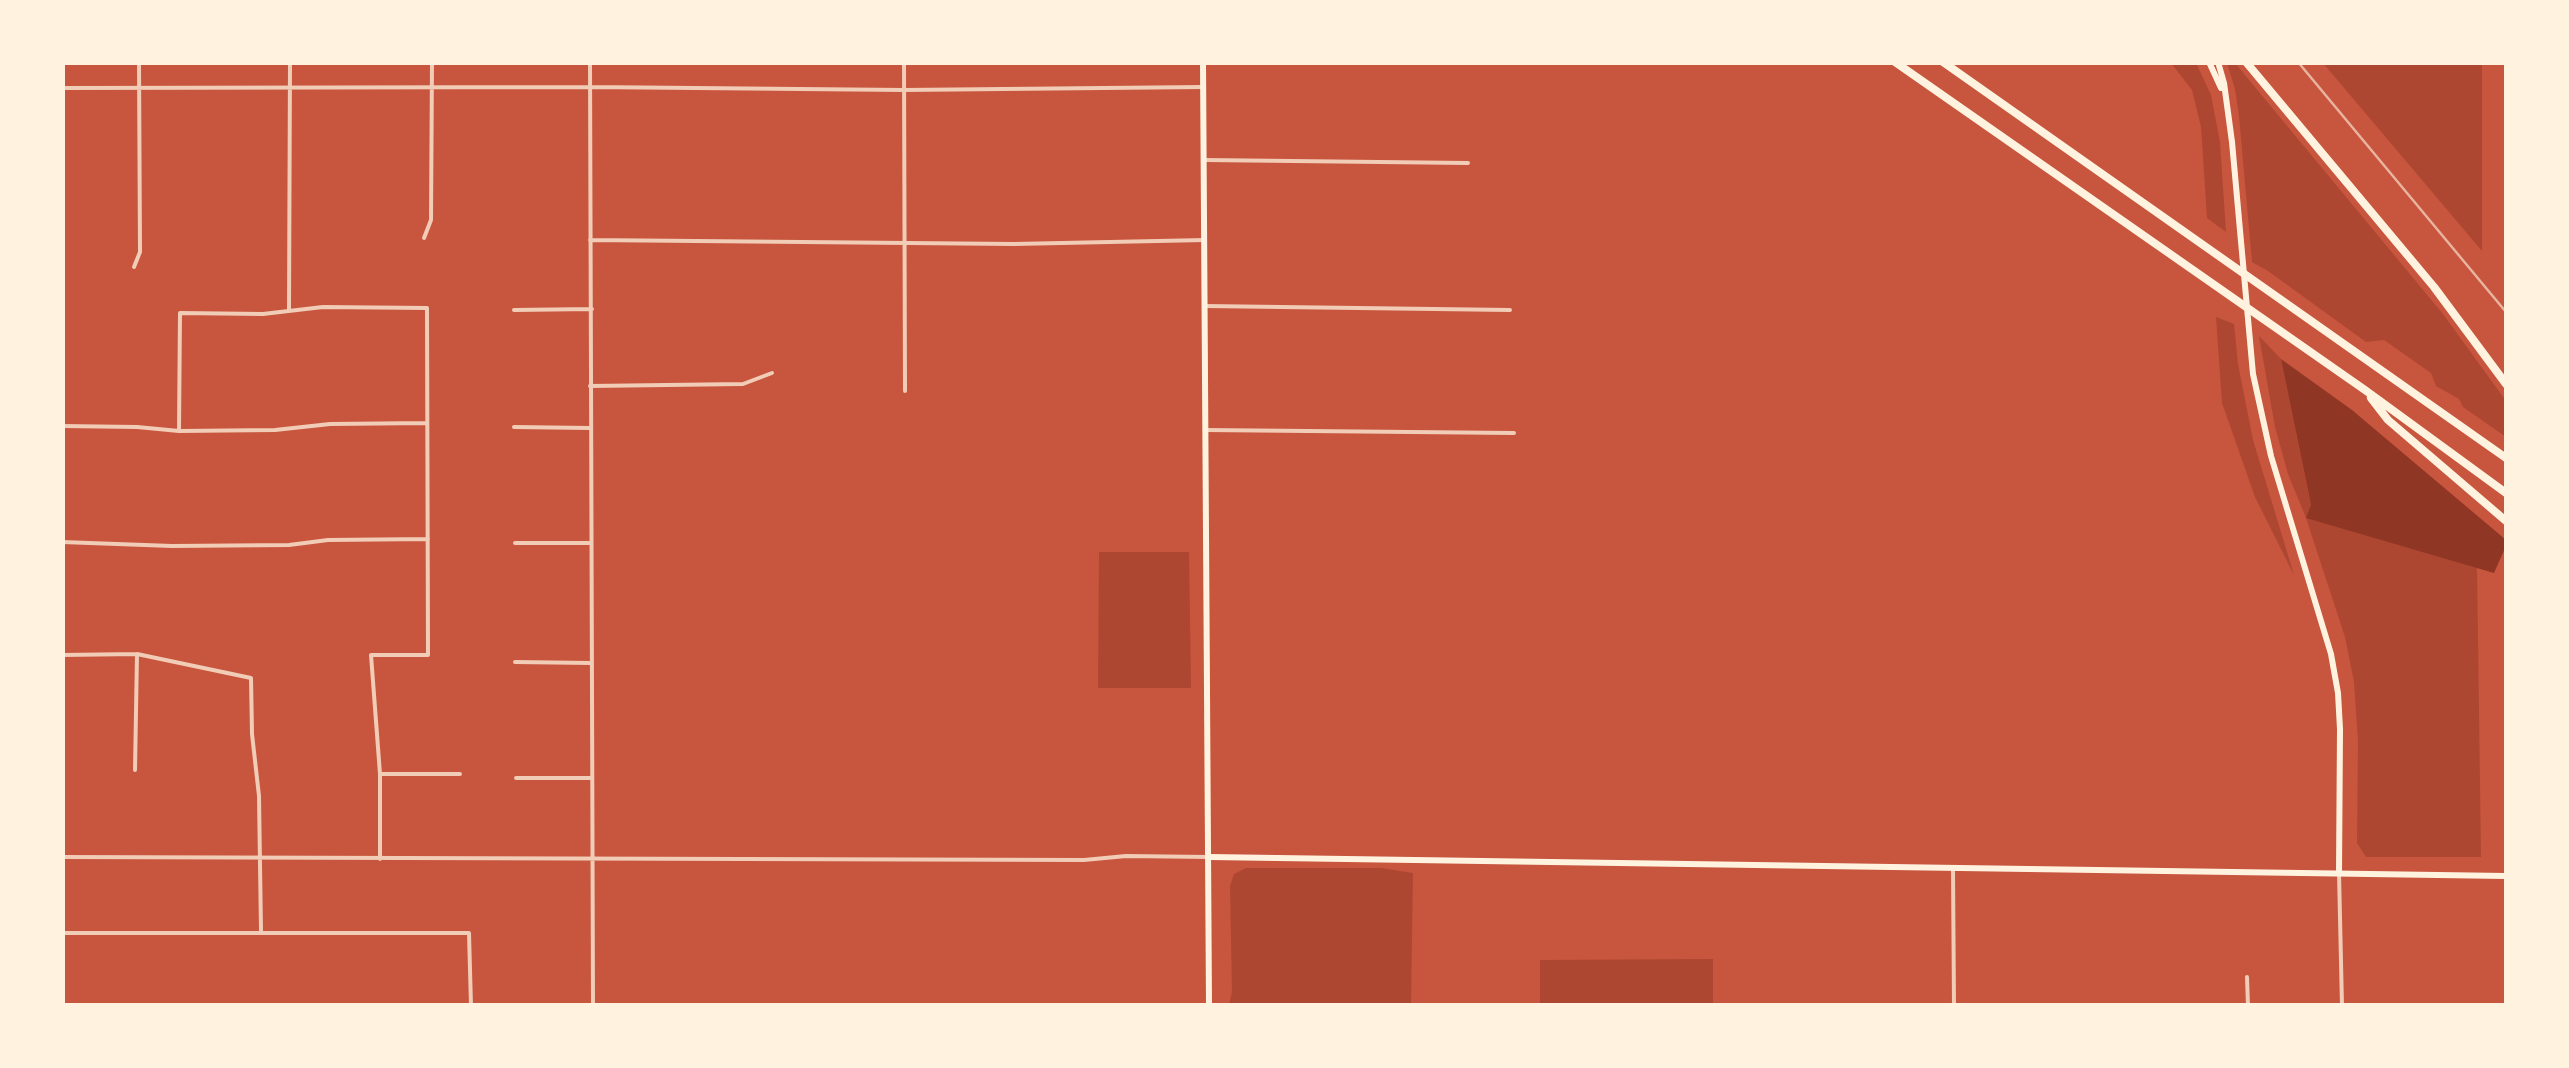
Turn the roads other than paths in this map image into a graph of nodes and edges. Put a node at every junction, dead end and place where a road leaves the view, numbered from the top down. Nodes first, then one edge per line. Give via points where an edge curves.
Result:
1 (139, 62) edge
2 (290, 62) edge
3 (432, 62) edge
4 (590, 62) edge
5 (904, 62) edge
6 (1203, 62) edge
7 (1895, 62) edge
8 (1943, 62) edge
9 (2209, 62) edge
10 (2218, 62) edge
11 (2246, 62) edge
12 (1203, 87) junction
13 (62, 88) edge
14 (139, 88) junction
15 (432, 88) junction
16 (590, 88) junction
17 (290, 89) junction
18 (904, 90) junction
19 (2226, 98) junction
20 (1204, 160) junction
21 (1468, 163) dead end
22 (424, 238) dead end
23 (590, 240) junction
24 (1204, 240) junction
25 (905, 244) junction
26 (134, 268) dead end
27 (1204, 306) junction
28 (288, 310) junction
29 (514, 310) dead end
30 (592, 310) junction
31 (1510, 310) dead end
32 (772, 374) dead end
33 (2506, 384) edge
34 (590, 386) junction
35 (2365, 390) junction
36 (905, 391) dead end
37 (427, 423) junction
38 (62, 426) edge
39 (514, 427) dead end
40 (591, 428) junction
41 (1205, 430) junction
42 (179, 431) junction
43 (1514, 433) dead end
44 (2506, 458) edge
45 (2506, 493) edge
46 (2506, 521) edge
47 (428, 539) junction
48 (62, 542) edge
49 (514, 543) dead end
50 (592, 543) junction
51 (137, 654) junction
52 (62, 655) edge
53 (516, 662) dead end
54 (592, 663) junction
55 (135, 770) dead end
56 (380, 774) junction
57 (460, 774) dead end
58 (516, 778) dead end
59 (593, 778) junction
60 (1209, 857) junction
61 (62, 858) edge
62 (260, 859) junction
63 (380, 859) junction
64 (594, 859) junction
65 (1954, 868) junction
66 (2339, 873) junction
67 (2506, 876) edge
68 (62, 933) edge
69 (261, 933) junction
70 (2248, 977) dead end
71 (471, 1006) edge
72 (593, 1006) edge
73 (1209, 1006) edge
74 (1954, 1006) edge
75 (2248, 1006) edge
76 (2342, 1006) edge

1 - 14 street
2 - 17 street
3 - 15 street
4 - 16 street
5 - 18 street
6 - 12 main road
7 - 35 highway
8 - 44 highway
9 - 19 main road
10 - 19 main road
11 - 33 highway
12 - 18 street
12 - 20 main road
13 - 14 street
14 - 17 street
14 - 26 street via 140,252
15 - 16 street
15 - 17 street
15 - 22 street via 431,220
16 - 18 street
16 - 23 street
17 - 28 street
18 - 25 street
19 - 66 main road via 2260,414 2338,694
20 - 21 street
20 - 24 main road
23 - 25 street
23 - 30 street
24 - 25 street
24 - 27 main road
25 - 36 street
27 - 31 street
27 - 41 main road
28 - 37 street via 427,308
28 - 42 street via 180,313
29 - 30 street
30 - 34 street
32 - 34 street via 743,384
34 - 40 street
35 - 45 highway
35 - 46 highway via 2388,420
37 - 42 street
37 - 47 street
38 - 42 street
39 - 40 street
40 - 50 street
41 - 43 street
41 - 60 main road
47 - 48 street via 270,546
47 - 56 street via 428,655 371,655
49 - 50 street
50 - 54 street
51 - 52 street
51 - 55 street
51 - 62 street via 251,678
53 - 54 street
54 - 59 street
56 - 57 street
56 - 63 street
58 - 59 street
59 - 64 street
60 - 64 street
60 - 65 main road
60 - 73 main road
61 - 62 street
62 - 63 street
62 - 69 street
63 - 64 street
64 - 72 street
65 - 66 main road
65 - 74 street
66 - 67 main road
66 - 76 street
68 - 69 street
69 - 71 street via 470,933
70 - 75 street

